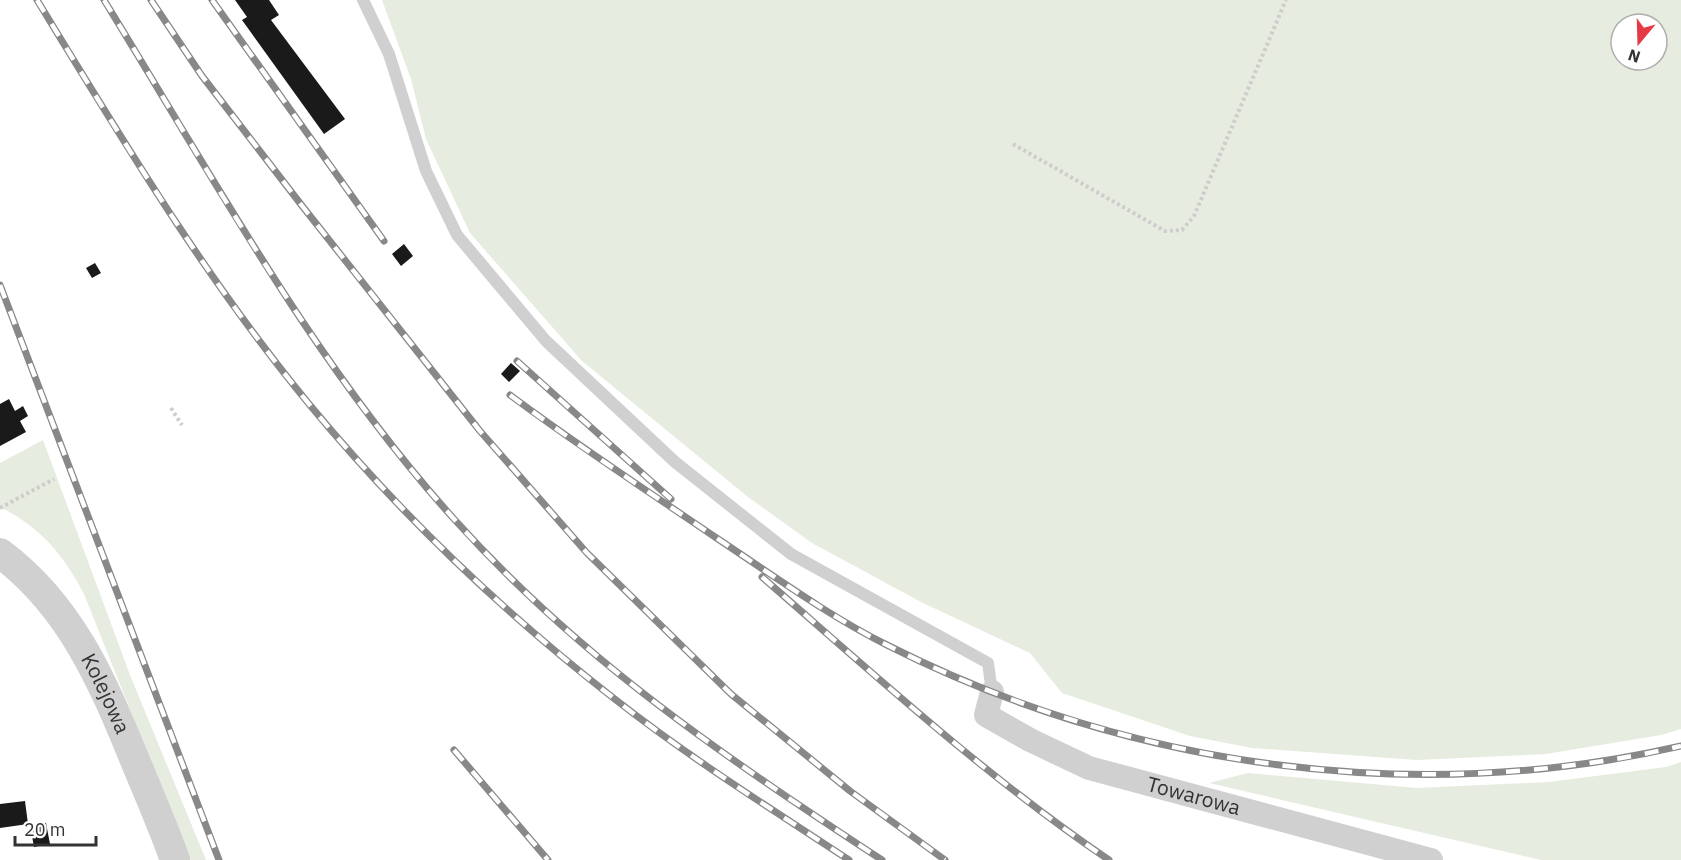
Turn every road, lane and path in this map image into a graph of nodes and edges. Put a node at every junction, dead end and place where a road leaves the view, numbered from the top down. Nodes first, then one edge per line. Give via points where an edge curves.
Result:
1 (363, 0) edge
2 (1286, 0) edge
3 (1013, 144) dead end
4 (171, 408) dead end
5 (182, 425) dead end
6 (54, 479) dead end
7 (0, 508) edge
8 (0, 553) edge
9 (992, 692) joint
10 (175, 860) edge
11 (1431, 860) edge

1 - 9 lane via 389,54 426,171 457,236 546,341 675,462 791,554 988,663
2 - 3 path via 1194,216 1182,230 1165,231
4 - 5 path
6 - 7 path
8 - 10 street, Kolejowa via 51,602 89,655
9 - 11 street, Towarowa via 986,715 1089,768

